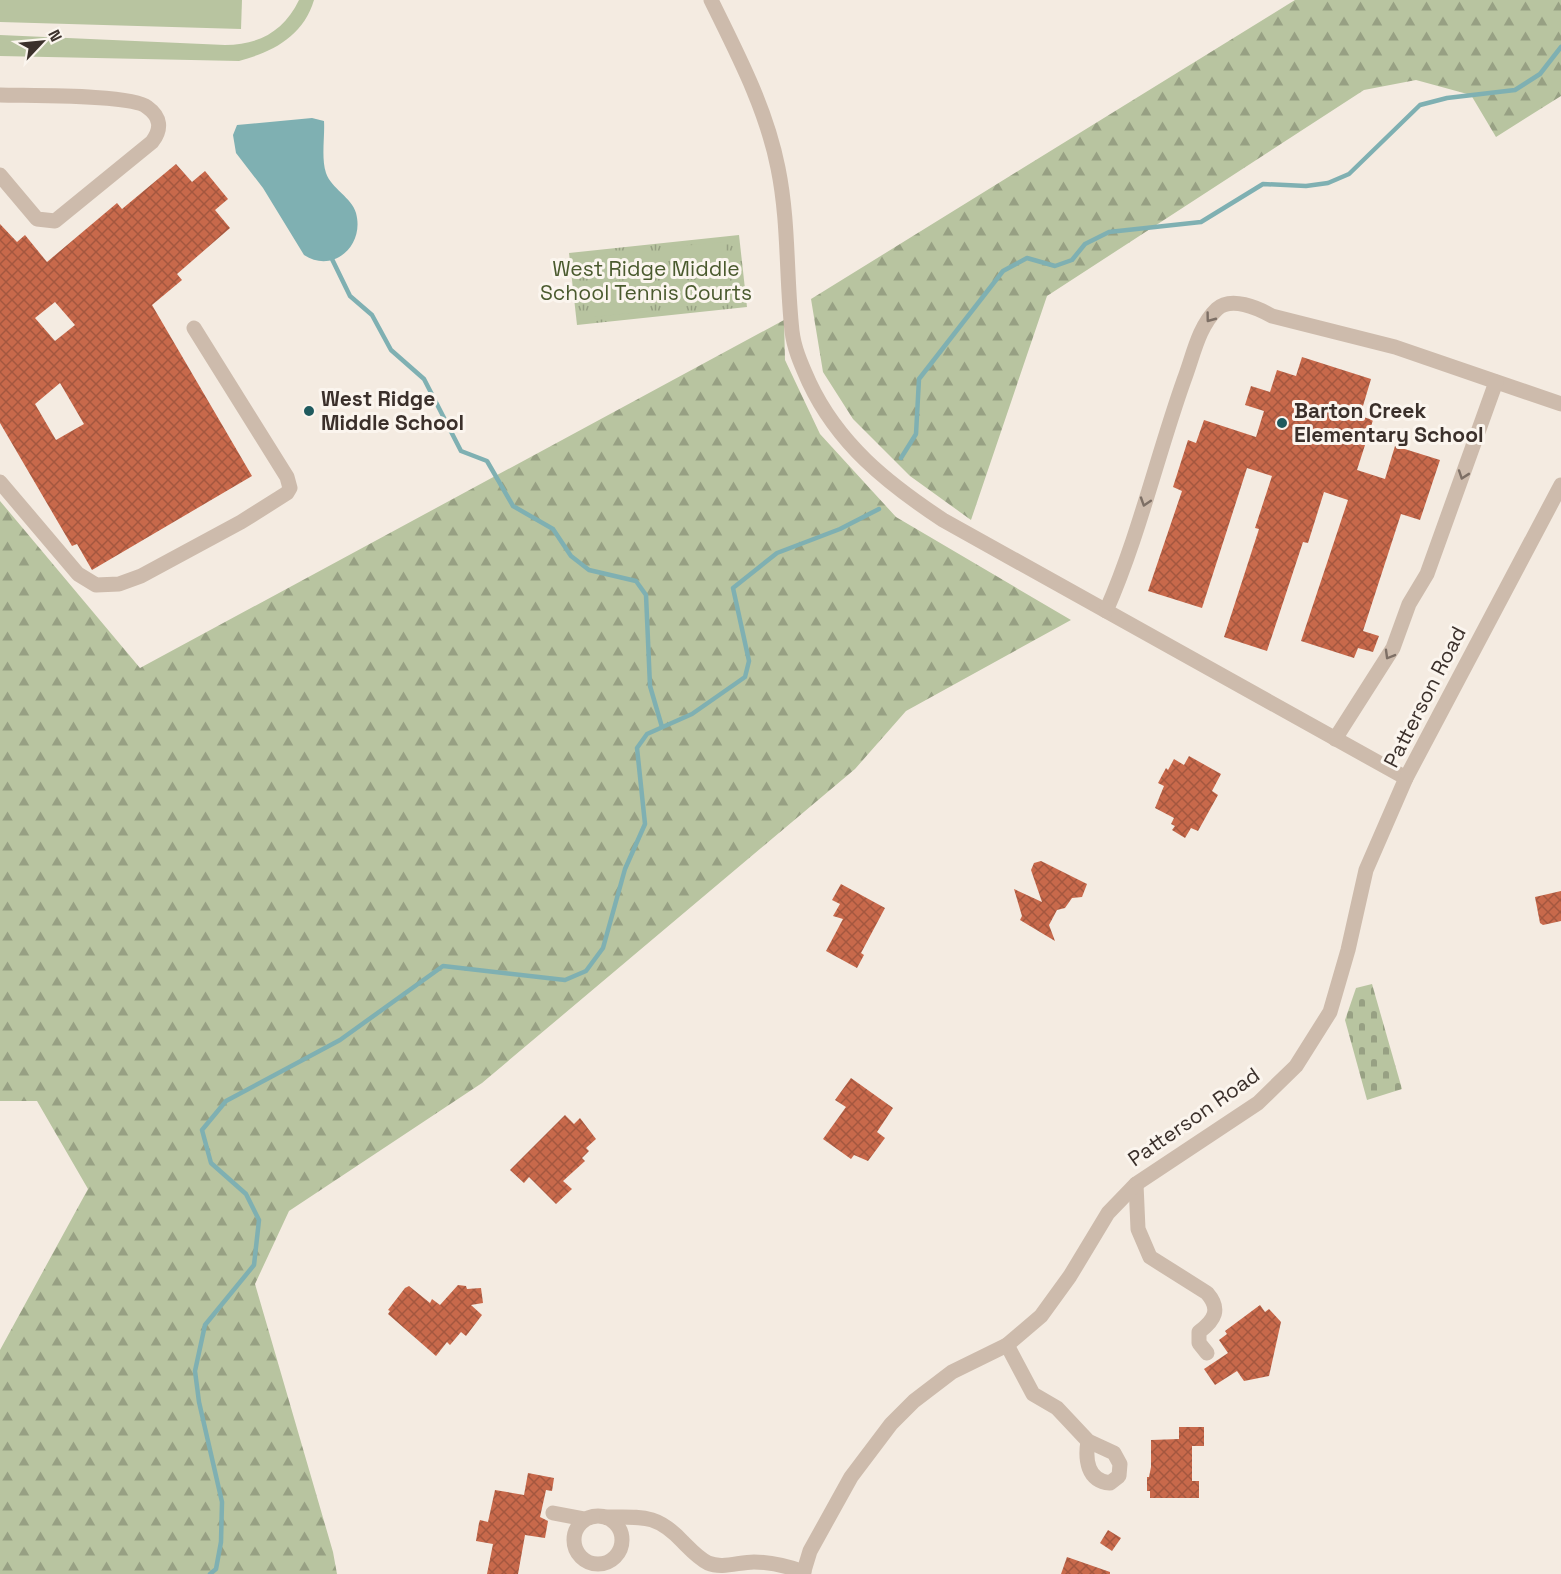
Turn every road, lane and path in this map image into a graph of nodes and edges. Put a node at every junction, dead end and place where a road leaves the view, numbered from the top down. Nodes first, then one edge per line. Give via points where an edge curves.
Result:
1 (711, 0) edge
2 (0, 95) edge
3 (0, 175) edge
4 (194, 328) dead end
5 (1496, 382) junction
6 (1561, 404) edge
7 (0, 482) edge
8 (1561, 485) edge
9 (1106, 611) junction
10 (1335, 739) junction
11 (1406, 778) junction
12 (1136, 1184) junction
13 (1007, 1345) junction
14 (1207, 1353) dead end
15 (1088, 1441) dead end
16 (553, 1513) dead end
17 (608, 1517) junction
18 (585, 1519) junction
19 (804, 1573) edge

1 - 9 street via 756,92 777,166 785,212 792,333 801,365 822,410 854,451 901,492 943,520
2 - 3 street via 124,100 147,106 160,123 160,132 152,142 55,221 37,219
4 - 7 street via 287,477 290,488 286,493 242,522 141,576 119,584 96,585 78,574
5 - 6 street
5 -> 9 street via 1395,347 1231,302 1218,308 1203,327 1121,577
5 -> 10 street via 1427,574 1409,604 1393,648
8 - 11 street, Patterson Road
9 - 10 street
10 - 11 street
11 - 12 street, Patterson Road via 1366,870 1330,1012 1296,1066 1258,1103
12 - 13 street, Patterson Road via 1108,1213 1041,1316
12 - 14 street via 1138,1229 1150,1257 1214,1301 1217,1309 1211,1323 1199,1332 1199,1343
13 - 15 street via 1034,1394 1057,1408
13 - 19 street, Patterson Road via 952,1372 891,1424 851,1477 810,1551
16 - 18 street
17 - 18 street
17 - 18 street via 619,1528 621,1545 613,1558 597,1564 583,1558 574,1546 575,1530
17 - 19 street via 649,1517 668,1526 708,1563 783,1565

